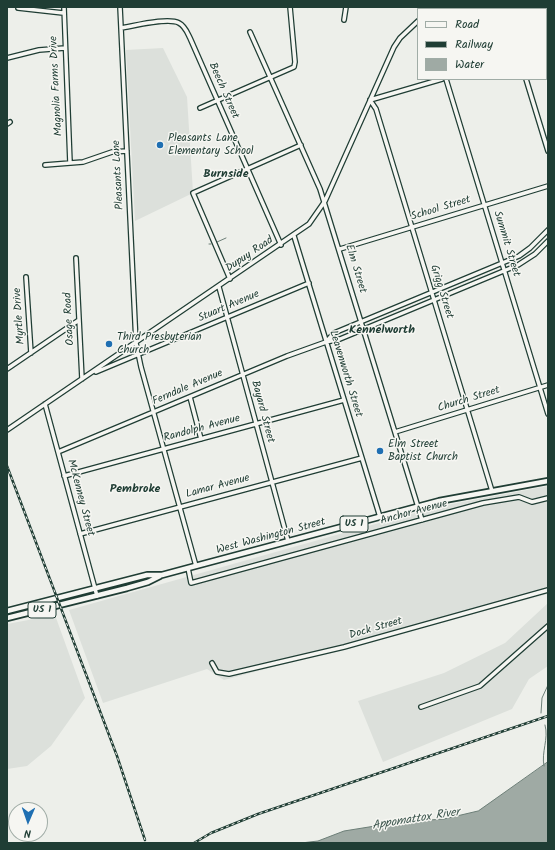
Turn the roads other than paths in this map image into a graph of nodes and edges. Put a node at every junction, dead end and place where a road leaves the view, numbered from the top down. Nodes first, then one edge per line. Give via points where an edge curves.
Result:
1 (64, 7) edge
2 (120, 7) edge
3 (290, 7) edge
4 (346, 7) edge
5 (18, 8) edge
6 (63, 13) junction
7 (344, 20) dead end
8 (417, 22) edge
9 (121, 28) junction
10 (250, 32) dead end
11 (65, 48) junction
12 (7, 58) edge
13 (271, 77) junction
14 (439, 80) edge
15 (446, 80) edge
16 (526, 80) edge
17 (217, 100) junction
18 (370, 100) junction
19 (200, 108) dead end
20 (301, 145) junction
21 (127, 151) junction
22 (548, 151) edge
23 (70, 163) junction
24 (45, 165) dead end
25 (247, 169) junction
26 (548, 186) edge
27 (325, 202) junction
28 (485, 205) junction
29 (412, 227) junction
30 (548, 230) edge
31 (294, 236) junction
32 (548, 241) edge
33 (281, 245) junction
34 (340, 249) junction
35 (76, 258) dead end
36 (502, 263) junction
37 (505, 270) junction
38 (26, 277) dead end
39 (230, 279) junction
40 (309, 283) junction
41 (219, 287) junction
42 (432, 292) junction
43 (434, 300) junction
44 (228, 317) junction
45 (79, 320) junction
46 (361, 321) junction
47 (364, 329) junction
48 (326, 342) junction
49 (136, 343) junction
50 (31, 353) junction
51 (138, 355) junction
52 (7, 369) edge
53 (89, 374) junction
54 (243, 375) junction
55 (82, 379) junction
56 (548, 385) edge
57 (540, 387) junction
58 (190, 397) junction
59 (344, 400) junction
60 (45, 404) junction
61 (467, 410) junction
62 (154, 412) junction
63 (548, 414) edge
64 (256, 424) junction
65 (7, 430) edge
66 (395, 432) junction
67 (201, 439) junction
68 (164, 449) junction
69 (58, 452) junction
70 (362, 458) junction
71 (64, 476) junction
72 (272, 481) junction
73 (548, 481) edge
74 (492, 491) junction
75 (548, 498) edge
76 (179, 506) junction
77 (418, 506) junction
78 (380, 516) junction
79 (422, 520) junction
80 (80, 534) junction
81 (288, 542) junction
82 (196, 566) junction
83 (188, 568) junction
84 (162, 575) junction
85 (95, 590) junction
86 (548, 590) edge
87 (97, 596) junction
88 (7, 611) edge
89 (7, 618) edge
90 (548, 626) edge
91 (212, 663) dead end
92 (421, 707) dead end

1 - 6 street, Magnolia Farms Drive
2 - 9 street, Pleasants Lane
3 - 13 street via 294,66
4 - 7 street
5 - 6 street
6 - 11 street, Magnolia Farms Drive
8 - 18 street, Dupuy Road via 396,43
9 - 17 street, Beech Street via 169,21 184,26
9 - 21 street, Pleasants Lane
10 - 13 street, Elm Street
11 - 12 street via 39,50
11 - 23 street, Magnolia Farms Drive
13 - 17 street
13 - 20 street, Elm Street
14 - 18 street
15 - 28 street, Summit Street
16 - 22 street
17 - 19 street
17 - 25 street, Beech Street
18 - 27 street, Dupuy Road
18 - 29 street, Grigg Street via 376,109
20 - 25 street
20 - 27 street, Elm Street
21 - 23 street via 112,152 90,160
21 - 49 street, Pleasants Lane
23 - 24 street
25 - 33 street, Beech Street
25 - 39 street via 193,193
26 - 28 street, School Street
27 - 31 street, Dupuy Road via 312,221
27 - 34 street, Elm Street
28 - 29 street, School Street
28 - 36 street, Summit Street
29 - 34 street, School Street
29 - 42 street, Grigg Street
30 - 36 street, Ferndale Avenue via 524,253
31 - 33 street, Dupuy Road
31 - 40 street, Leavenworth Street
32 - 37 street, Ferndale Avenue via 529,259
33 - 39 street, Dupuy Road
34 - 46 street, Elm Street
35 - 45 street, Osage Road
36 - 37 street, Summit Street
36 - 42 street, Ferndale Avenue
37 - 43 street, Ferndale Avenue
37 - 57 street, Summit Street
38 - 50 street, Myrtle Drive
39 - 41 street, Dupuy Road
40 - 44 street, Stuart Avenue
40 - 48 street, Leavenworth Street
41 - 44 street, Bayard Street
41 - 49 street, Dupuy Road
42 - 43 street, Grigg Street
42 - 46 street, Ferndale Avenue
43 - 47 street, Ferndale Avenue
43 - 61 street, Grigg Street
44 - 51 street, Stuart Avenue
44 - 54 street, Bayard Street
45 - 50 street
45 - 55 street, Osage Road
46 - 47 street, Elm Street
46 - 48 street, Ferndale Avenue via 334,333
47 - 48 street, Ferndale Avenue
47 - 66 street, Elm Street
48 - 54 street, Ferndale Avenue
48 - 59 street, Leavenworth Street
49 - 51 street, Pleasants Lane
49 - 53 street, Dupuy Road
50 - 52 street
51 - 53 street, Stuart Avenue
51 - 62 street, Pleasants Lane
53 - 55 street, Dupuy Road
54 - 58 street, Ferndale Avenue
54 - 64 street, Bayard Street
55 - 60 street, Dupuy Road
56 - 57 street, Church Street
57 - 61 street, Church Street
57 - 63 street, Summit Street
58 - 62 street, Ferndale Avenue
58 - 67 street
59 - 64 street, Randolph Avenue
59 - 70 street, Leavenworth Street
60 - 65 street, Dupuy Road
60 - 69 street, McKenney Street
61 - 66 street, Church Street
61 - 74 street, Grigg Street
62 - 68 street, Pleasants Lane
62 - 69 street, Ferndale Avenue
64 - 67 street, Randolph Avenue
64 - 72 street, Bayard Street
66 - 77 street, Elm Street
67 - 68 street, Randolph Avenue
68 - 71 street, Randolph Avenue
68 - 76 street, Pleasants Lane
69 - 71 street, McKenney Street
70 - 72 street, Lamar Avenue
70 - 78 street, Leavenworth Street
71 - 80 street, McKenney Street
72 - 76 street, Lamar Avenue
72 - 81 street, Bayard Street
73 - 74 main road, West Washington Street / US 1
74 - 77 main road, West Washington Street / US 1
75 - 79 street, Anchor Avenue via 532,502 522,497 496,500
76 - 80 street, Lamar Avenue
76 - 82 street, Pleasants Lane
77 - 78 main road, West Washington Street / US 1
77 - 79 street, Elm Street
78 - 81 main road, West Washington Street / US 1
79 - 83 street, Anchor Avenue via 191,583
80 - 85 street, McKenney Street
81 - 82 main road, West Washington Street / US 1
82 - 83 main road, West Washington Street / US 1
83 - 84 main road, West Washington Street / US 1
84 - 85 main road, West Washington Street / US 1 via 148,576
84 - 87 main road, West Washington Street / US 1 via 148,582
85 - 87 street, McKenney Street
85 - 88 main road, West Washington Street / US 1
86 - 91 street, Dock Street via 344,647 229,674 217,672
87 - 89 main road, West Washington Street / US 1
90 - 92 street via 480,686

